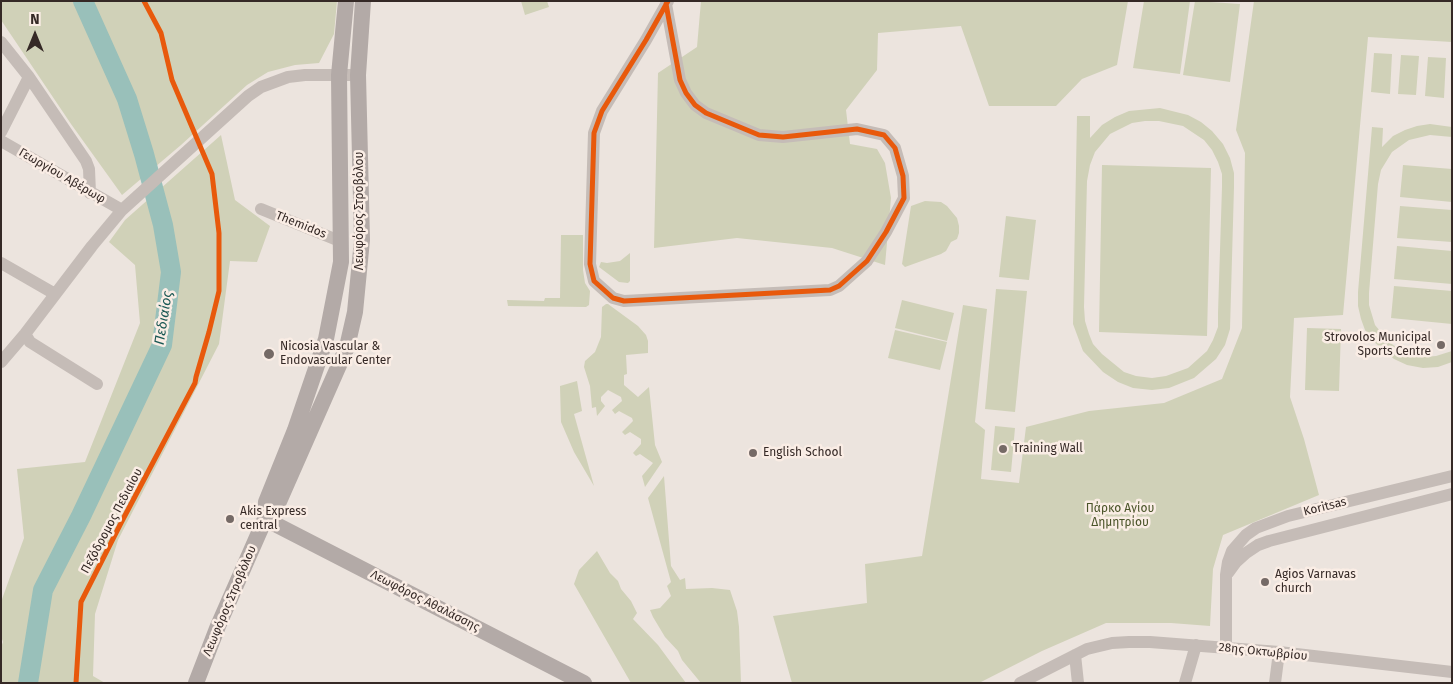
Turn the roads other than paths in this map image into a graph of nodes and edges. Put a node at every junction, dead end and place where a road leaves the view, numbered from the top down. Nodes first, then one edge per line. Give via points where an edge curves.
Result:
1 (346, 1) edge
2 (363, 1) edge
3 (667, 3) edge
4 (1, 42) edge
5 (339, 75) junction
6 (358, 76) junction
7 (29, 77) junction
8 (1, 132) edge
9 (1, 141) edge
10 (90, 192) junction
11 (261, 209) dead end
12 (122, 210) junction
13 (342, 242) junction
14 (1, 263) edge
15 (55, 294) junction
16 (25, 334) junction
17 (326, 339) junction
18 (347, 347) junction
19 (1, 362) edge
20 (97, 384) dead end
21 (1452, 476) edge
22 (1452, 494) edge
23 (264, 519) junction
24 (1226, 575) junction
25 (1196, 645) junction
26 (1226, 648) junction
27 (1279, 652) junction
28 (1075, 655) junction
29 (1450, 676) edge
30 (196, 683) edge
31 (584, 683) edge
32 (1020, 683) edge
33 (1078, 683) edge
34 (1185, 683) edge
35 (1275, 683) edge

1 - 5 main road, Λεωφόρος Στροβόλου
2 - 6 main road, Λεωφόρος Στροβόλου
3 - 3 street via 602,110 594,133 590,264 594,281 614,298 624,301 830,290 846,281 866,261 904,198 900,161 892,143 884,135 857,129 783,137 759,135 706,113 695,105 680,80
4 - 7 street
5 - 6 street
5 - 12 street via 305,74 262,87
5 - 13 main road, Λεωφόρος Στροβόλου
6 - 18 main road, Λεωφόρος Στροβόλου via 362,240 355,312
7 - 8 street
7 - 10 street via 86,160
9 - 10 street, Γεωργίου Αβέρωφ
10 - 12 street, Γεωργίου Αβέρωφ
11 - 13 street, Themidos
12 - 15 street
13 - 17 main road, Λεωφόρος Στροβόλου via 339,278
14 - 15 street
15 - 16 street
16 - 19 street
16 - 20 street via 30,342
17 - 18 main road
17 - 23 main road, Λεωφόρος Στροβόλου via 266,502
18 - 23 main road, Λεωφόρος Στροβόλου via 277,506
21 - 24 street, Koritsas via 1288,516 1256,528 1238,543 1228,562
22 - 24 street, Koritsas via 1269,540 1246,553
23 - 30 main road, Λεωφόρος Στροβόλου
23 - 31 main road, Λεωφόρος Αθαλάσσης
24 - 26 street, Koritsas
25 - 26 street, 28ης Οκτωβρίου
25 - 28 street, 28ης Οκτωβρίου via 1112,643
25 - 34 street
26 - 27 street, 28ης Οκτωβρίου
27 - 29 street, 28ης Οκτωβρίου
27 - 35 street
28 - 32 street, 28ης Οκτωβρίου
28 - 33 street

